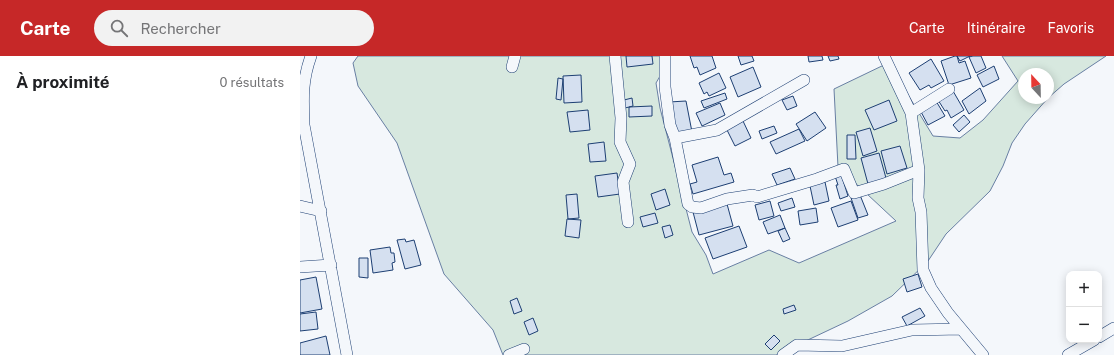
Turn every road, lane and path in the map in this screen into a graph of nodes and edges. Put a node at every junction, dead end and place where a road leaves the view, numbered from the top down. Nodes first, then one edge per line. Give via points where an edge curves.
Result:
1 (311, 56) edge
2 (615, 56) edge
3 (665, 56) edge
4 (884, 56) edge
5 (804, 80) dead end
6 (949, 89) dead end
7 (911, 114) junction
8 (675, 138) junction
9 (919, 170) junction
10 (300, 206) edge
11 (321, 211) junction
12 (628, 222) dead end
13 (331, 265) junction
14 (300, 267) edge
15 (1114, 328) edge
16 (961, 329) junction
17 (1102, 335) edge
18 (1089, 343) edge
19 (524, 349) dead end
20 (347, 355) edge
21 (509, 355) edge
22 (783, 355) edge
23 (983, 355) edge
24 (1068, 355) edge

1 - 11 street via 302,92 304,124
2 - 12 street via 622,118 620,142 630,164 623,182
3 - 8 street via 665,87 670,125
4 - 7 street
5 - 8 street via 717,130
6 - 7 street
7 - 9 street
8 - 9 street via 688,204 696,208 753,194 757,197 844,169 854,193
9 - 16 street via 918,198 922,212 923,270 931,288
10 - 11 street
11 - 13 street
13 - 14 street
13 - 20 street
15 - 17 street
16 - 22 street via 912,330 842,346 798,345
16 - 23 street
18 - 24 street
19 - 21 street

